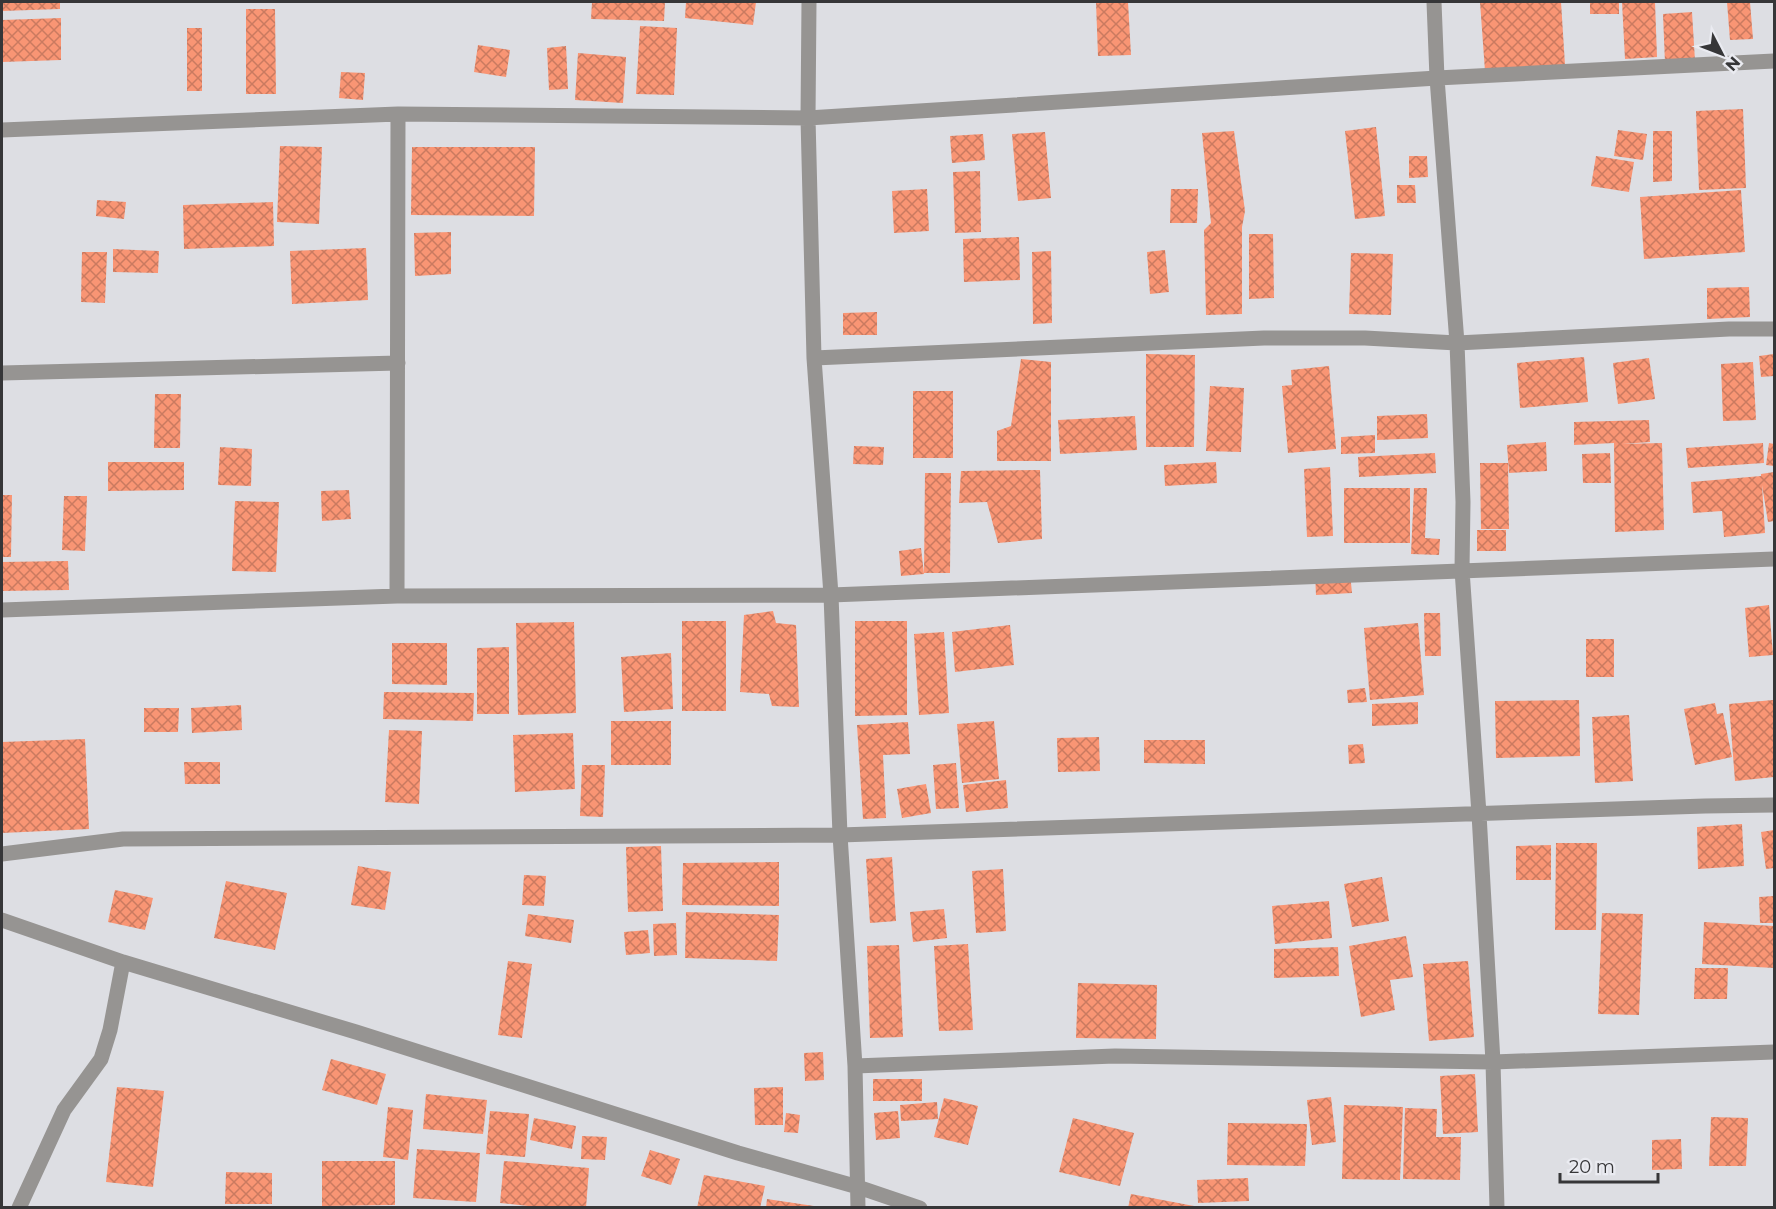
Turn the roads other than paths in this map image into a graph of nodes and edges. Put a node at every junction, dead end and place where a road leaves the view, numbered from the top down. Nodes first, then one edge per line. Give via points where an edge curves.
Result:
1 (809, 2) edge
2 (1434, 2) edge
3 (1774, 62) edge
4 (1437, 78) junction
5 (398, 114) junction
6 (808, 118) junction
7 (2, 130) edge
8 (1774, 329) edge
9 (1457, 343) junction
10 (814, 358) junction
11 (398, 363) junction
12 (2, 373) edge
13 (1774, 559) edge
14 (1462, 570) junction
15 (831, 595) junction
16 (397, 596) junction
17 (2, 610) edge
18 (1774, 805) edge
19 (1479, 814) junction
20 (840, 835) junction
21 (2, 854) edge
22 (2, 920) edge
23 (123, 962) junction
24 (1774, 1052) edge
25 (1493, 1062) junction
26 (855, 1066) junction
27 (858, 1187) junction
28 (19, 1208) edge
29 (858, 1208) edge
30 (920, 1208) edge
31 (1497, 1208) edge

1 - 6 street
2 - 4 street
3 - 4 street
4 - 6 street
4 - 9 street
5 - 6 street
5 - 7 street
5 - 11 street
6 - 10 street
8 - 9 street
9 - 10 street via 1264,338
9 - 14 street
10 - 15 street
11 - 12 street
11 - 16 street
13 - 14 street
14 - 15 street
14 - 19 street
15 - 16 street
15 - 20 street
16 - 17 street
18 - 19 street
19 - 20 street
19 - 25 street
20 - 21 street via 123,839
20 - 26 street
22 - 23 street
23 - 27 street
23 - 28 street via 101,1059 64,1110
24 - 25 street
25 - 26 street via 1114,1056
25 - 31 street
26 - 27 street
27 - 29 street
27 - 30 street

